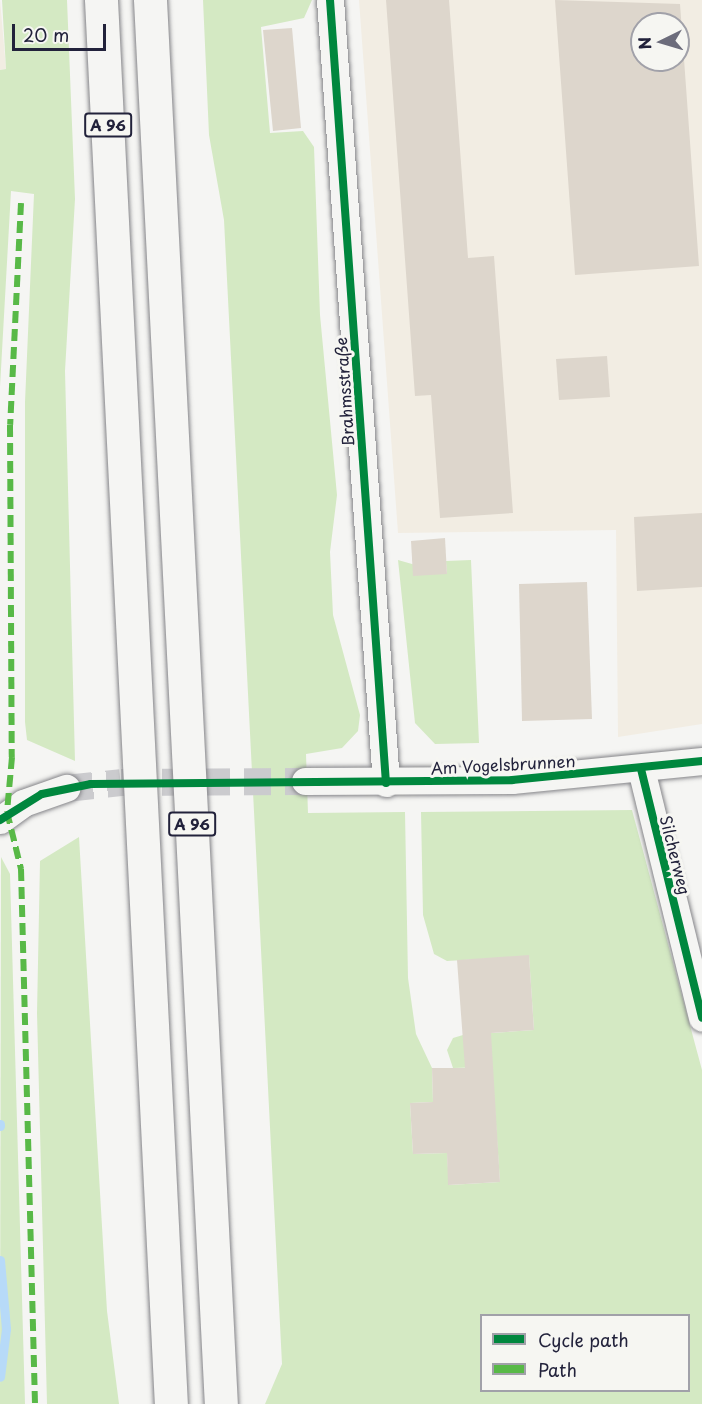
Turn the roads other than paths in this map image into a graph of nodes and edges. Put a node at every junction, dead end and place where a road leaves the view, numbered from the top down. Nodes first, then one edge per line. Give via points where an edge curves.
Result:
1 (101, 0) edge
2 (150, 0) edge
3 (330, 0) edge
4 (702, 761) edge
5 (641, 769) junction
6 (306, 781) tunnel mouth
7 (386, 783) junction
8 (66, 788) tunnel mouth
9 (0, 820) edge
10 (702, 1018) edge
11 (171, 1404) edge
12 (221, 1404) edge

1 - 11 highway, A 96
2 - 12 highway, A 96
3 - 7 street, Brahmsstraße
4 - 5 street, Am Vogelsbrunnen
5 - 7 street, Am Vogelsbrunnen
5 - 10 street, Silcherweg
6 - 7 street, Am Vogelsbrunnen
8 - 9 street via 23,803

